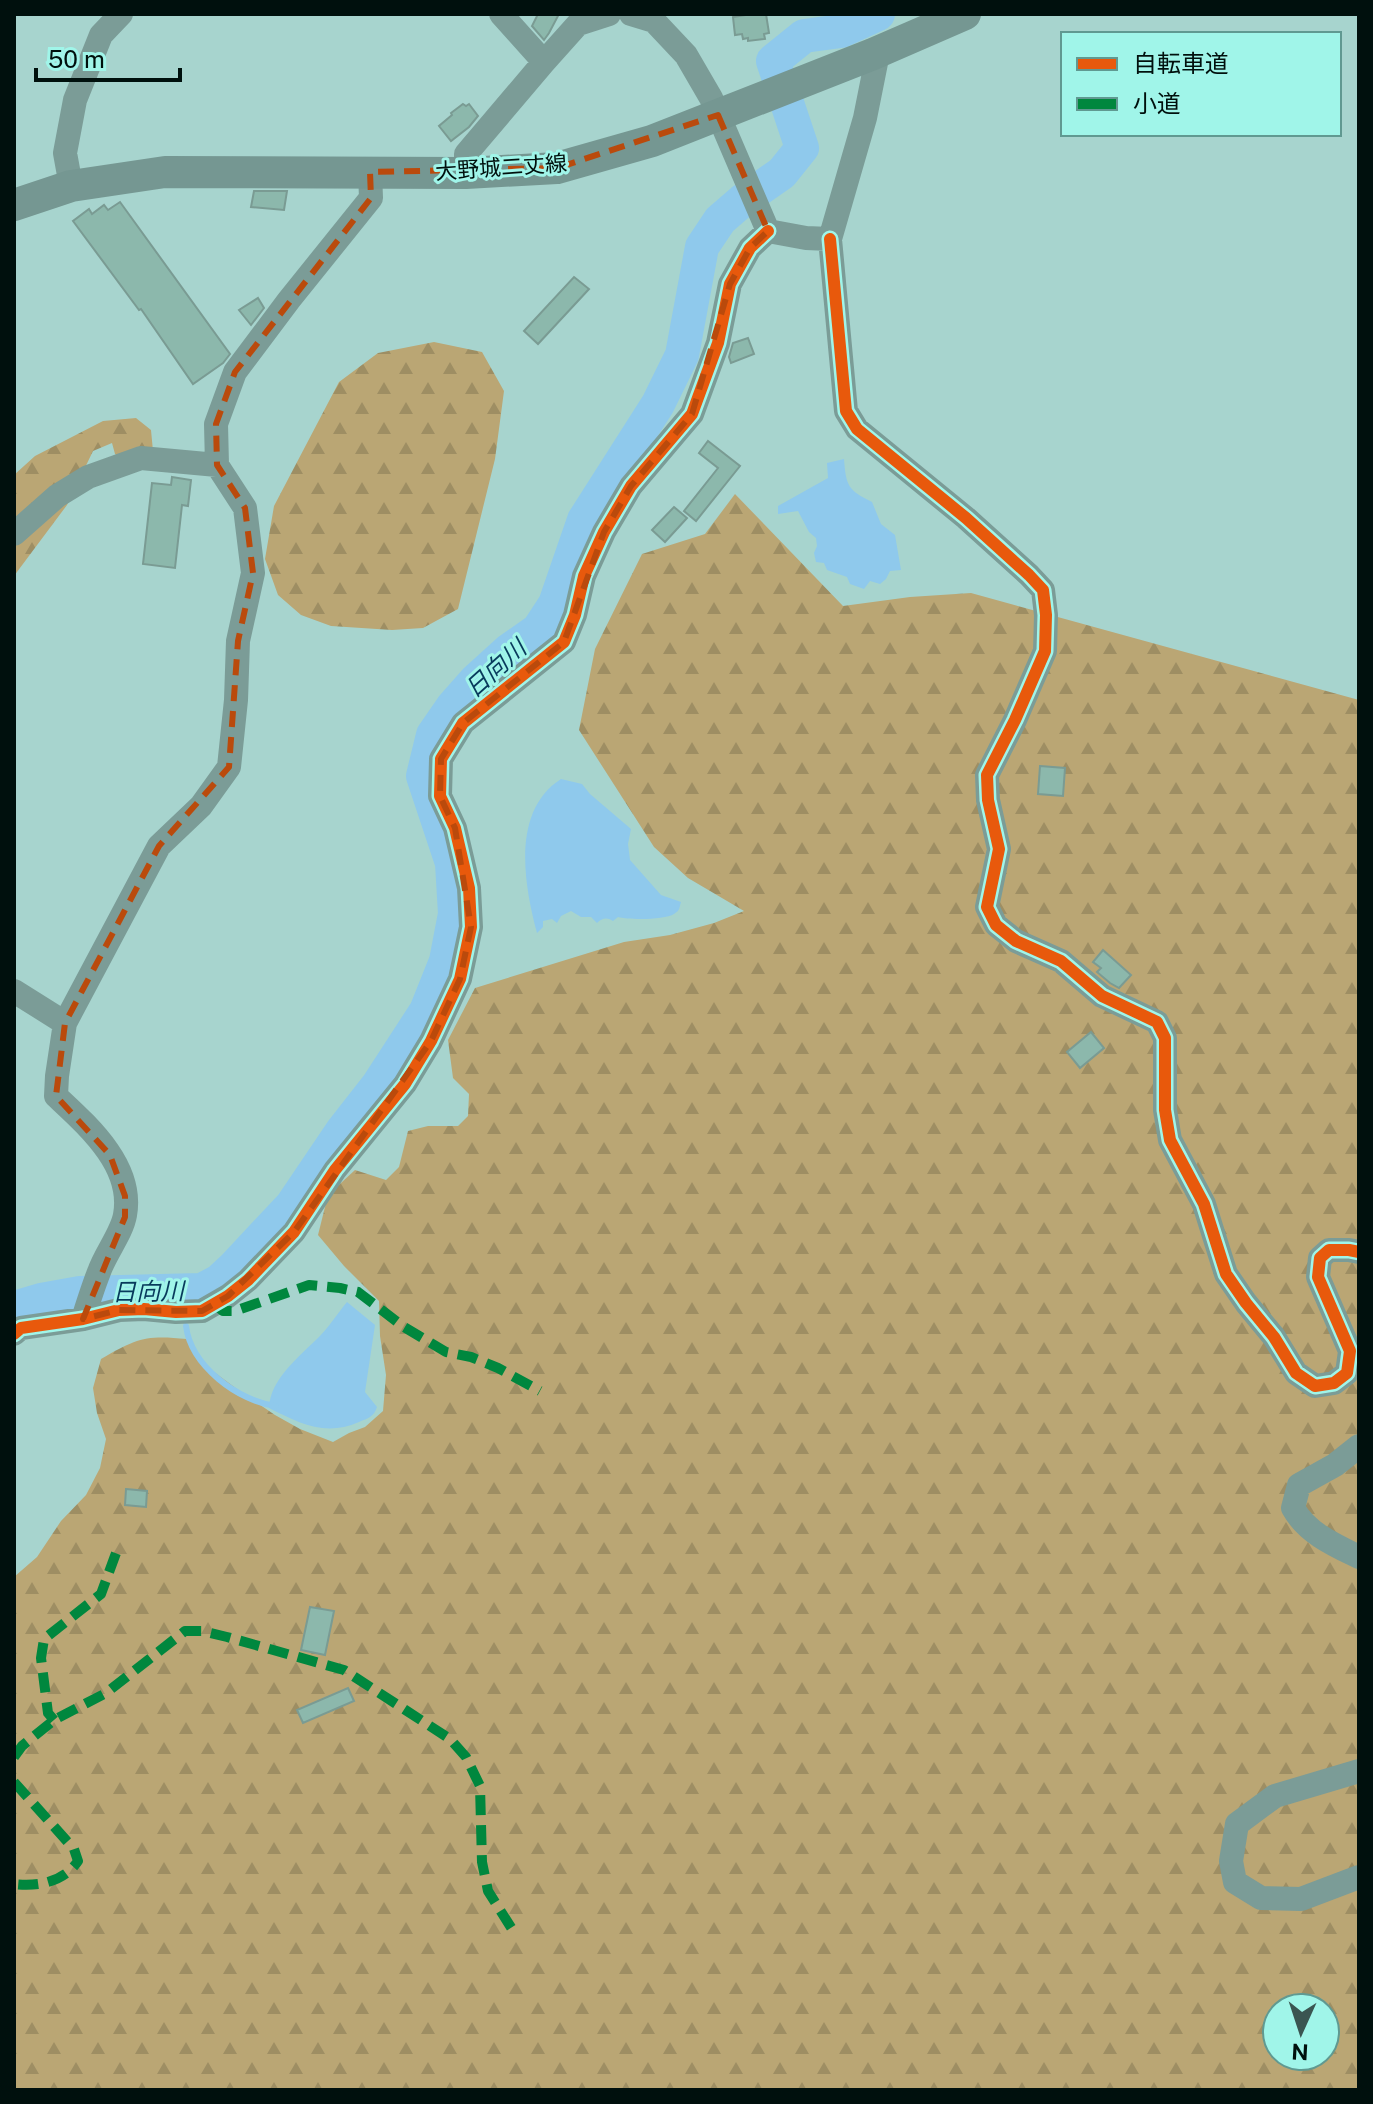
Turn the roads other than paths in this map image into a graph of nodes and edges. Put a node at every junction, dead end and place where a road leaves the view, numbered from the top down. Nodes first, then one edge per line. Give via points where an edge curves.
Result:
1 (121, 14) edge
2 (501, 14) edge
3 (609, 14) edge
4 (631, 14) edge
5 (965, 14) edge
6 (873, 54) junction
7 (544, 62) junction
8 (370, 172) junction
9 (466, 173) junction
10 (71, 186) junction
11 (14, 205) edge
12 (765, 224) junction
13 (830, 239) junction
14 (217, 465) junction
15 (14, 534) edge
16 (14, 991) edge
17 (65, 1023) junction
18 (1359, 1252) edge
19 (83, 1319) junction
20 (14, 1334) edge
21 (1359, 1446) edge
22 (1359, 1557) edge
23 (1359, 1771) edge
24 (1359, 1877) edge

1 - 10 street via 101,35 75,100 65,153
2 - 7 street
3 - 7 street via 578,24
4 - 12 street via 654,21 686,55 711,98
5 - 6 main road, 大野城二丈線
6 - 9 main road, 大野城二丈線 via 652,141 557,168
6 - 13 street via 876,63 865,118
7 - 9 street via 466,154
8 - 9 main road, 大野城二丈線
8 - 10 main road, 大野城二丈線 via 165,172
8 - 14 street via 371,198 235,372 216,424
10 - 11 main road, 大野城二丈線
12 - 13 street via 806,238
12 - 19 street via 730,284 718,343 692,414 631,486 604,532 564,642 463,723 441,759 440,796 455,828 469,888 471,927 460,979 405,1084 335,1170 294,1232 228,1296 202,1311 119,1310
13 - 18 street via 846,411 857,429 966,518 1043,590 1045,651 987,775 999,849 987,907 996,925 1016,941 1061,961 1102,996 1157,1022 1165,1038 1170,1140 1204,1204 1226,1274 1296,1373 1315,1386 1334,1383 1347,1373 1350,1351 1318,1277 1320,1258 1329,1250
14 - 15 street via 141,458 88,477
14 - 17 street via 245,508 253,573 238,641 229,767 201,806 159,846
16 - 17 street
17 - 19 street via 56,1096 110,1155 125,1196 125,1217
19 - 20 street via 21,1328
21 - 22 street via 1299,1485 1293,1508 1323,1539
23 - 24 street via 1275,1796 1237,1824 1231,1861 1235,1882 1261,1898 1301,1899

